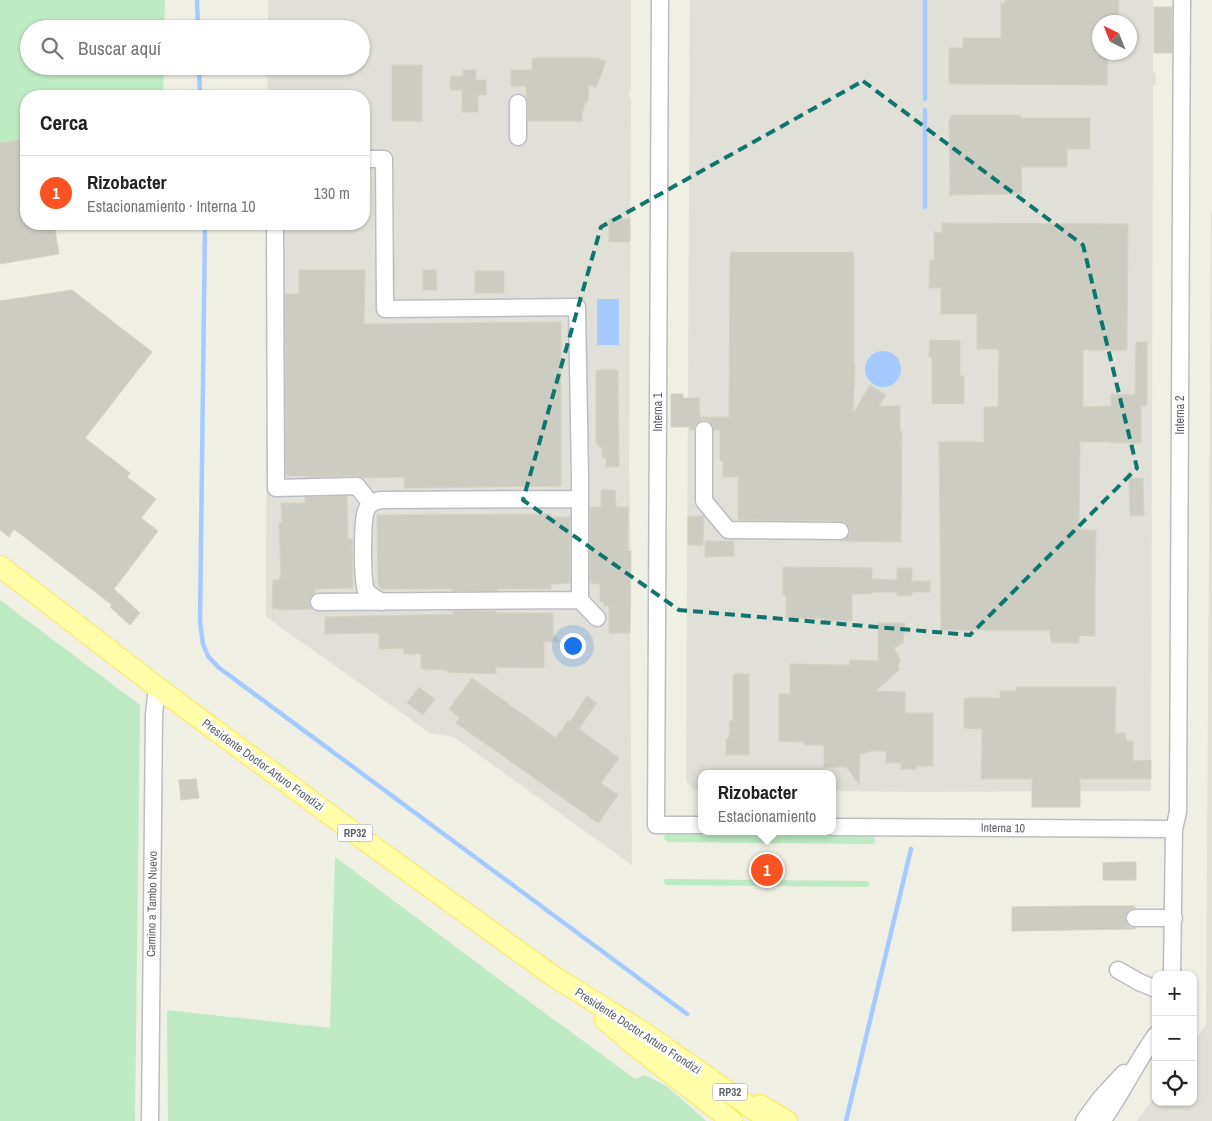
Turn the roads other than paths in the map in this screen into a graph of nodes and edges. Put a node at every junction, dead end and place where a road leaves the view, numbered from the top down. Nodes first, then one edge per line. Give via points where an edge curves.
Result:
1 (660, 0) edge
2 (1182, 0) edge
3 (518, 103) dead end
4 (518, 137) dead end
5 (370, 159) edge
6 (275, 230) edge
7 (704, 430) dead end
8 (580, 499) junction
9 (371, 504) junction
10 (840, 531) dead end
11 (0, 566) edge
12 (580, 600) junction
13 (319, 602) dead end
14 (382, 602) junction
15 (597, 618) dead end
16 (157, 687) junction
17 (698, 825) edge
18 (836, 827) edge
19 (1174, 829) junction
20 (1135, 918) dead end
21 (1174, 918) junction
22 (1118, 970) dead end
23 (1172, 971) edge
24 (553, 976) junction
25 (1152, 987) edge
26 (1152, 1041) edge
27 (1146, 1049) junction
28 (689, 1064) junction
29 (150, 1121) edge
30 (732, 1121) edge
31 (770, 1121) edge
32 (787, 1121) edge
33 (1084, 1121) edge
34 (1102, 1121) edge

1 - 17 street, Interna 1 via 656,825
2 - 19 street, Interna 2 via 1178,812
3 - 4 street
5 - 8 street via 384,159 385,308 577,307
6 - 9 street via 276,488 357,486
7 - 10 street via 704,501 728,530
8 - 9 street via 381,500
8 - 12 street
9 - 14 street via 363,519 364,581 367,592
11 - 16 main road, Presidente Doctor Arturo Frondizi / RP32
12 - 14 street
12 - 15 street
13 - 14 street
16 - 24 main road, Presidente Doctor Arturo Frondizi / RP32
16 - 29 street, Camino a Tambo Nuevo via 154,715
18 - 19 street, Interna 10
19 - 21 street, Interna 2
20 - 21 street
21 - 23 street, Interna 2
22 - 25 street
24 - 28 main road, Presidente Doctor Arturo Frondizi / RP32
24 - 30 main road, Presidente Doctor Arturo Frondizi / RP32
26 - 27 street
27 - 33 street
27 - 34 street
28 - 31 main road, Presidente Doctor Arturo Frondizi / RP32
28 - 32 main road

